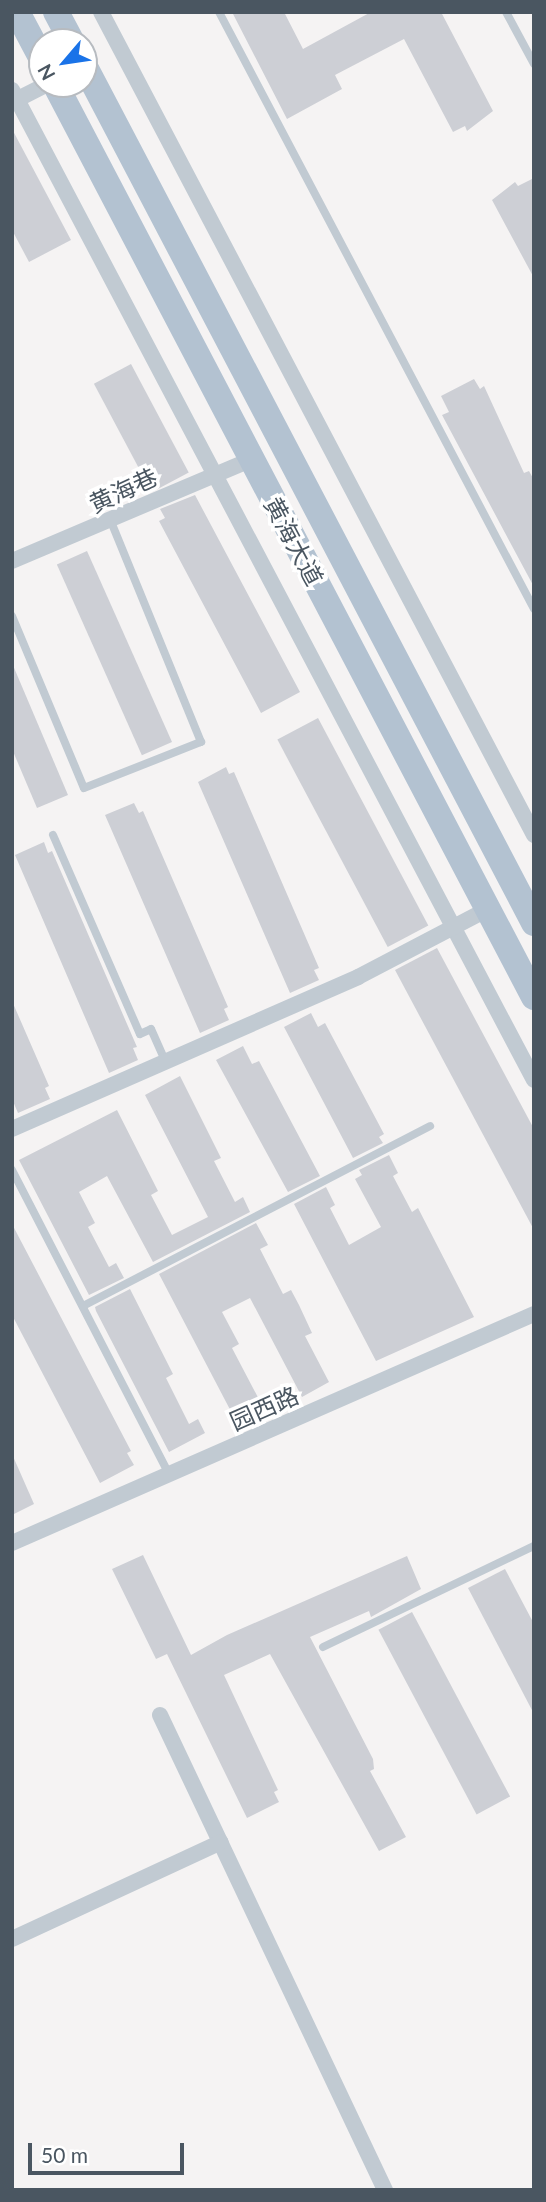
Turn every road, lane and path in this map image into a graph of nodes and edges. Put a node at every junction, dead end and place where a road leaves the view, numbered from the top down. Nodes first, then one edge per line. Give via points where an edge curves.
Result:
1 (17, 12) edge
2 (56, 12) edge
3 (101, 12) edge
4 (219, 12) edge
5 (506, 12) edge
6 (65, 28) edge
7 (28, 33) edge
8 (534, 64) edge
9 (98, 92) edge
10 (14, 97) edge
11 (62, 98) edge
12 (252, 460) junction
13 (214, 475) junction
14 (111, 522) junction
15 (12, 561) edge
16 (534, 609) edge
17 (12, 616) edge
18 (53, 835) dead end
19 (534, 835) edge
20 (488, 909) junction
21 (534, 923) edge
22 (450, 927) junction
23 (534, 998) edge
24 (166, 1063) junction
25 (534, 1080) edge
26 (430, 1126) dead end
27 (12, 1129) edge
28 (12, 1170) edge
29 (83, 1307) junction
30 (534, 1314) edge
31 (169, 1474) junction
32 (12, 1543) edge
33 (534, 1546) edge
34 (323, 1647) dead end
35 (160, 1714) dead end
36 (221, 1842) junction
37 (12, 1939) edge
38 (386, 2190) edge

1 - 7 main road
2 - 6 main road
3 - 19 street
4 - 16 lane
5 - 8 lane
9 - 21 main road, 黄海大道
10 - 13 street
11 - 12 main road, 黄海大道
12 - 13 street, 黄海巷
12 - 20 main road, 黄海大道
13 - 14 street, 黄海巷
13 - 22 street
14 - 15 street, 黄海巷
14 - 17 lane via 201,741 85,788
18 - 24 lane via 140,1034 151,1029
20 - 22 street
20 - 23 main road, 黄海大道
22 - 24 street via 358,977
22 - 25 street
24 - 27 street
26 - 29 lane
28 - 29 lane
29 - 31 lane
30 - 31 street, 园西路
31 - 32 street, 园西路
33 - 34 lane
35 - 36 street
36 - 37 street
36 - 38 street

